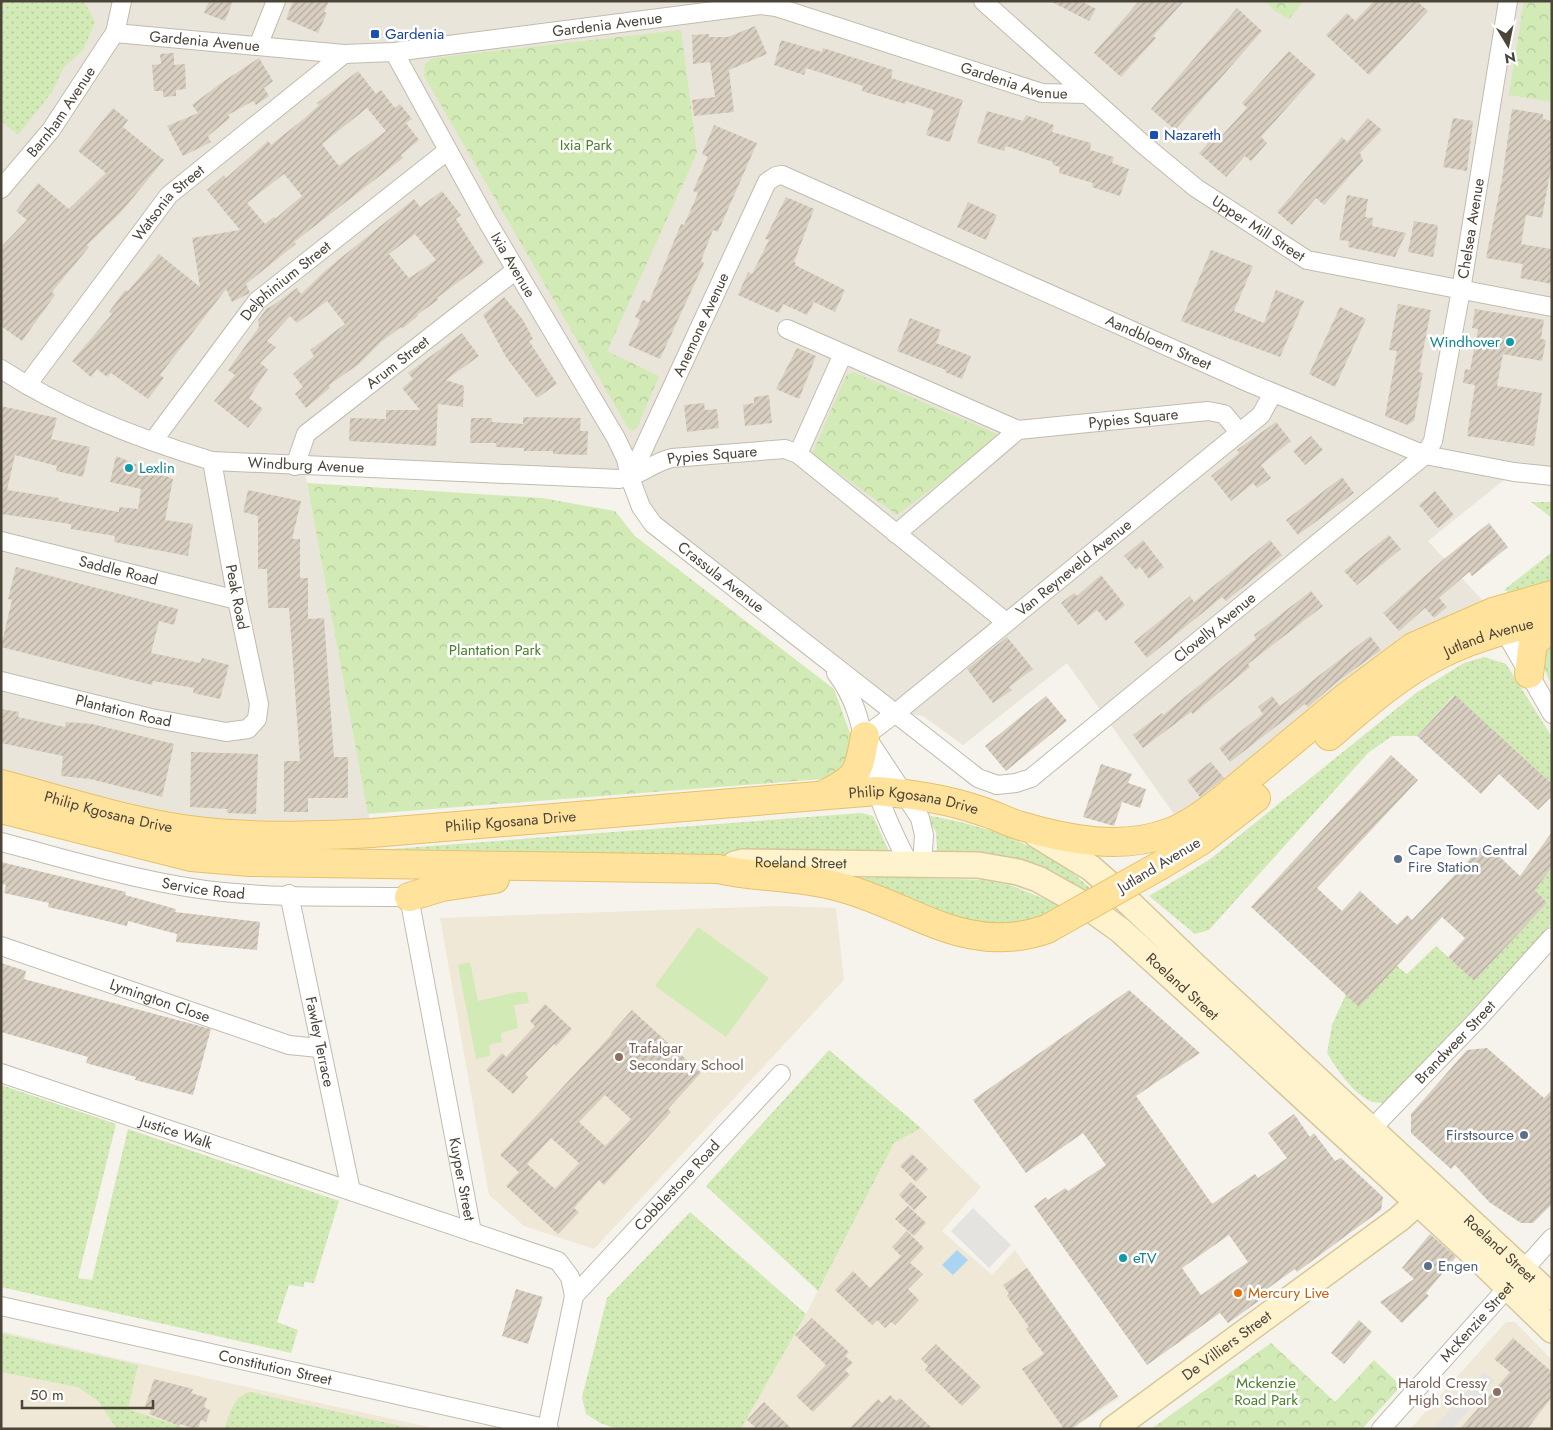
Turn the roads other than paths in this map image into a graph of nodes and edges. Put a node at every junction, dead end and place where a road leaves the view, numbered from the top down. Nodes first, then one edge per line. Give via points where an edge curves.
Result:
1 (122, 1) edge
2 (276, 1) edge
3 (983, 1) edge
4 (1508, 1) edge
5 (115, 33) junction
6 (258, 46) junction
7 (394, 52) junction
8 (344, 54) junction
9 (1087, 94) junction
10 (447, 151) junction
11 (776, 176) joint
12 (1, 189) edge
13 (516, 270) junction
14 (1461, 290) junction
15 (1552, 307) edge
16 (787, 329) dead end
17 (843, 354) junction
18 (1, 369) edge
19 (27, 385) junction
20 (1273, 393) junction
21 (1018, 430) junction
22 (1239, 432) junction
23 (153, 441) junction
24 (798, 454) junction
25 (1425, 454) junction
26 (212, 461) junction
27 (295, 466) junction
28 (1552, 476) edge
29 (630, 478) junction
30 (896, 534) junction
31 (1, 541) edge
32 (1552, 595) edge
33 (237, 600) junction
34 (1552, 619) edge
35 (1498, 621) junction
36 (1006, 622) junction
37 (1552, 627) edge
38 (828, 663) junction
39 (1529, 674) junction
40 (1, 681) edge
41 (897, 712) junction
42 (1552, 714) edge
43 (248, 729) joint
44 (865, 736) junction
45 (1, 784) edge
46 (998, 785) joint
47 (877, 792) junction
48 (905, 793) junction
49 (825, 794) junction
50 (1, 809) edge
51 (1021, 826) junction
52 (1, 842) edge
53 (916, 864) junction
54 (570, 867) junction
55 (718, 869) junction
56 (289, 894) junction
57 (409, 897) junction
58 (1552, 936) edge
59 (1, 946) edge
60 (319, 1048) junction
61 (1, 1072) edge
62 (781, 1074) dead end
63 (1366, 1138) junction
64 (351, 1191) junction
65 (1425, 1196) junction
66 (472, 1232) junction
67 (1552, 1238) edge
68 (1516, 1278) junction
69 (574, 1296) junction
70 (1552, 1297) edge
71 (1, 1306) edge
72 (1552, 1330) edge
73 (548, 1428) edge
74 (1113, 1429) edge
75 (1381, 1429) edge

1 - 5 street
2 - 6 street
3 - 9 street, Upper Mill Street
4 - 14 street, Chelsea Avenue
5 - 6 street, Gardenia Avenue
5 - 12 street, Barnham Avenue via 51,130
6 - 8 street, Gardenia Avenue
7 - 8 street, Gardenia Avenue
7 - 9 street, Gardenia Avenue via 760,5 776,7 1042,93
7 - 10 street, Ixia Avenue
8 - 19 street, Watsonia Street via 170,194
9 - 14 street, Upper Mill Street via 1196,188 1307,260
10 - 13 street, Ixia Avenue
10 - 23 street, Delphinium Street via 258,301
11 - 20 street, Aandbloem Street via 787,176
11 - 29 street, Anemone Avenue via 767,182
13 - 27 street, Arum Street via 306,434
13 - 29 street, Ixia Avenue via 616,438 626,459
14 - 15 street, Upper Mill Street
14 - 25 street, Chelsea Avenue via 1433,441
16 - 17 street, Pypies Square
17 - 21 street, Pypies Square
17 - 24 street
18 - 19 street, Windburg Avenue
19 - 23 street, Windburg Avenue via 62,404
20 - 22 street, Van Reyneveld Avenue via 1264,412
20 - 25 street, Aandbloem Street
21 - 22 street, Pypies Square via 1208,411 1224,414
21 - 30 street
22 - 36 street, Van Reyneveld Avenue
23 - 26 street, Windburg Avenue
24 - 29 street, Pypies Square via 780,449 672,458
24 - 30 street, Pypies Square
25 - 28 street, Aandbloem Street via 1514,472
25 - 46 street, Clovelly Avenue via 1031,778
26 - 27 street, Windburg Avenue
26 - 33 street, Peak Road
27 - 29 street, Windburg Avenue
29 - 38 street, Crassula Avenue via 641,508 653,524
30 - 36 street, Pypies Square
31 - 33 street, Saddle Road
32 - 35 main road, Jutland Avenue
33 - 43 street, Peak Road via 259,704 258,719
34 - 35 main road, Jutland Avenue
35 - 39 street
35 - 51 main road, Jutland Avenue via 1413,647 1383,667 1223,800 1176,830 1149,839 1118,843 1093,842
35 - 55 main road, Jutland Avenue, bridge via 1411,671 1202,840 1047,929 1018,938 981,938 822,882 744,875
36 - 41 street, Van Reyneveld Avenue
37 - 39 main road via 1533,643
38 - 41 street, Crassula Avenue
38 - 44 street, Crassula Avenue via 848,691
39 - 42 street
40 - 43 street, Plantation Road via 151,718 226,732
41 - 44 street, Van Reyneveld Avenue
41 - 46 street, Crassula Avenue via 978,778
44 - 47 street, Crassula Avenue
44 - 48 street, Crassula Avenue
44 - 49 main road via 855,775
45 - 49 main road, Philip Kgosana Drive via 147,822 196,831 263,836 372,833
47 - 48 main road, Philip Kgosana Drive
47 - 49 main road, Philip Kgosana Drive
47 - 53 street, Crassula Avenue
48 - 51 main road, Philip Kgosana Drive via 978,810
48 - 53 street, Crassula Avenue via 924,830
50 - 54 main road, Philip Kgosana Drive via 191,857 220,860
51 - 63 main road, Roeland Street via 1061,848 1117,891
52 - 56 street, Service Road via 174,885 222,892
53 - 55 main road, Roeland Street via 743,862
53 - 63 main road, Roeland Street via 978,866 1018,872 1088,906
54 - 55 main road, Philip Kgosana Drive
54 - 57 main road via 442,887
56 - 57 street, Service Road
56 - 60 street, Fawley Terrace
57 - 66 street, Kuyper Street
58 - 63 street, Brandweer Street
59 - 60 street, Lymington Close via 288,1045
60 - 64 street, Fawley Terrace
61 - 64 street, Justice Walk
62 - 69 street, Cobblestone Road
63 - 65 main road, Roeland Street
64 - 66 street, Justice Walk
65 - 68 main road, Roeland Street
65 - 74 main road, De Villiers Street
66 - 69 street, Kuyper Street via 558,1261 570,1277
67 - 68 street, McKenzie Street
68 - 70 main road, Roeland Street
68 - 72 main road, Roeland Street
68 - 75 street, McKenzie Street
69 - 73 street, Kuyper Street
71 - 73 street, Constitution Street

